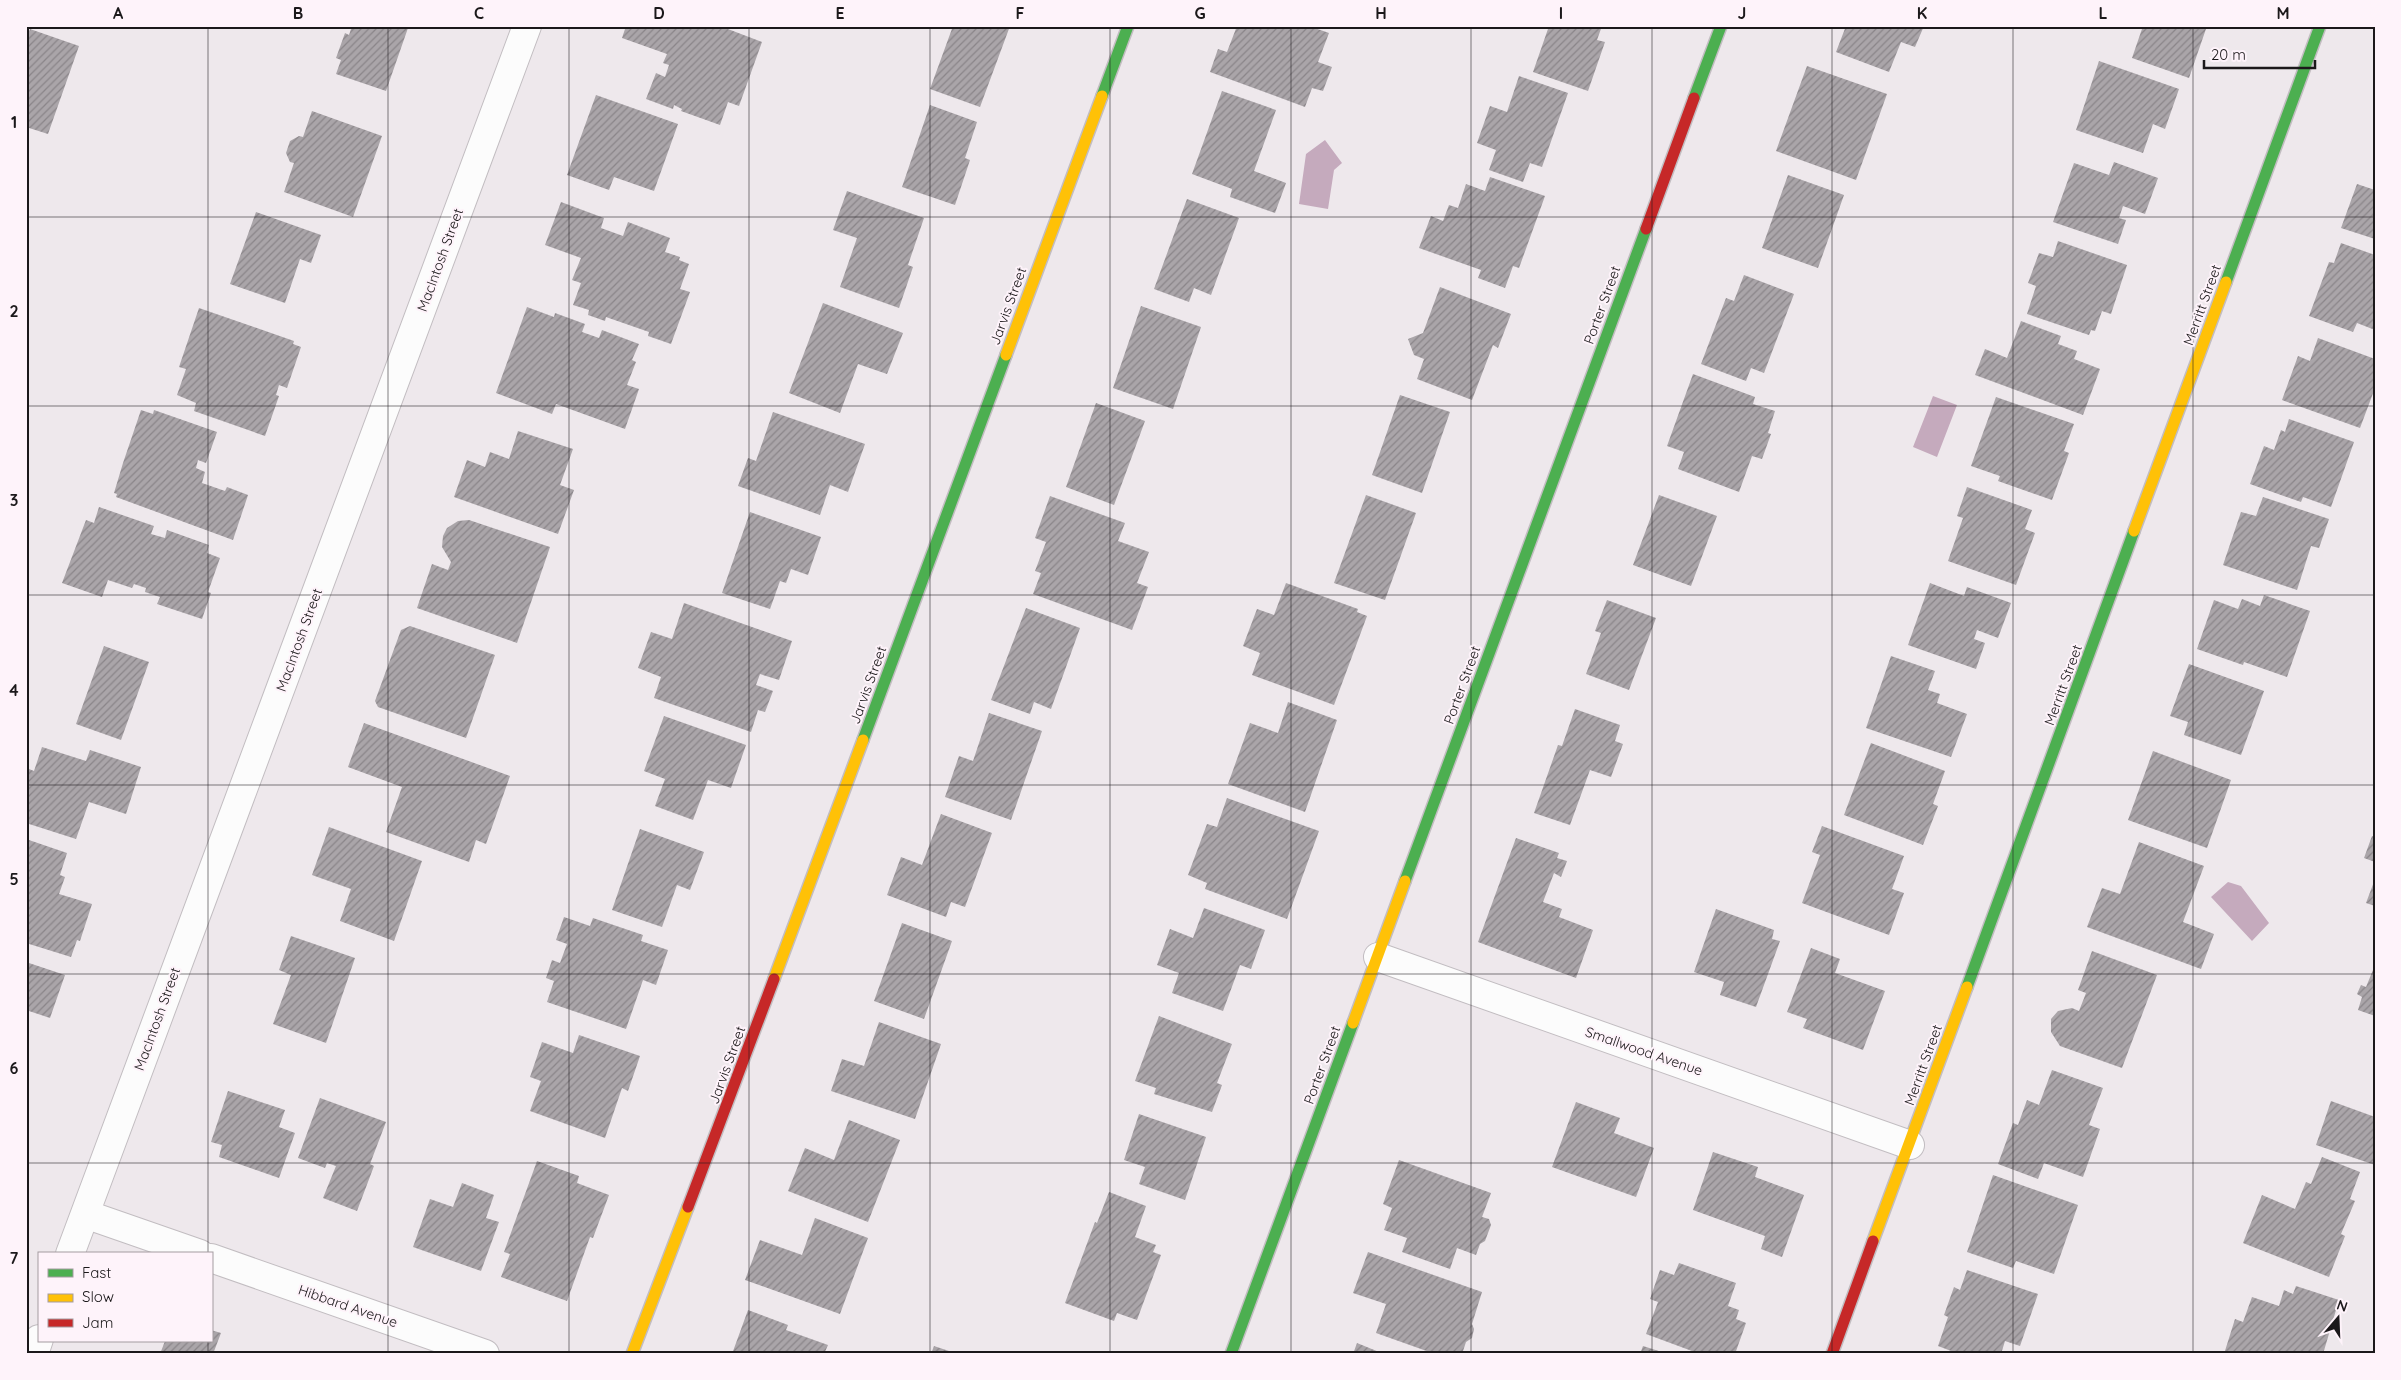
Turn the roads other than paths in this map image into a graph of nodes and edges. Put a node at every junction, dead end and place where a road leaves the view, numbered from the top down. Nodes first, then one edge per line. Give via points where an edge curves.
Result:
1 (527, 26) edge
2 (1128, 26) edge
3 (1721, 26) edge
4 (2320, 26) edge
5 (1378, 957) junction
6 (1910, 1145) junction
7 (85, 1214) junction
8 (71, 1252) edge
9 (194, 1252) edge
10 (212, 1258) edge
11 (38, 1342) edge
12 (34, 1354) edge
13 (485, 1354) edge
14 (632, 1354) edge
15 (1231, 1354) edge
16 (1832, 1354) edge

1 - 7 street, MacIntosh Street
2 - 14 street, Jarvis Street
3 - 5 street, Porter Street
4 - 6 street, Merritt Street
5 - 6 street, Smallwood Avenue
5 - 15 street, Porter Street
6 - 16 street, Merritt Street
7 - 8 street, MacIntosh Street
7 - 9 street
10 - 13 street, Hibbard Avenue
11 - 12 street

